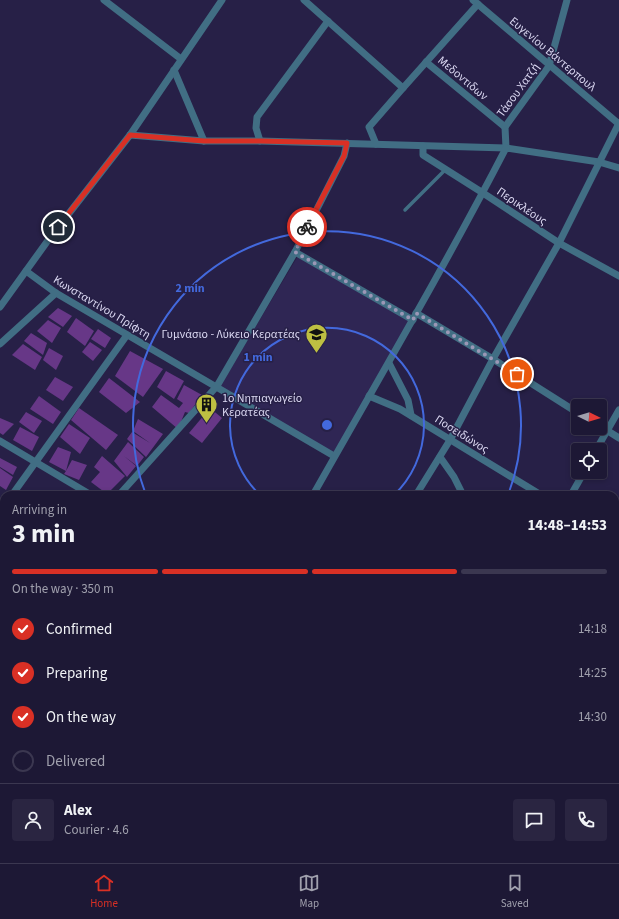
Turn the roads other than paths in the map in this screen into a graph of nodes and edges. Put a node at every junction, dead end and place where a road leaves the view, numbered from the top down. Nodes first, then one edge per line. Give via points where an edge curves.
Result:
1 (104, 0) edge
2 (222, 0) edge
3 (304, 0) edge
4 (567, 0) edge
5 (476, 2) edge
6 (328, 21) junction
7 (181, 60) junction
8 (426, 62) junction
9 (549, 66) junction
10 (174, 70) junction
11 (403, 88) junction
12 (619, 123) edge
13 (505, 127) junction
14 (130, 135) junction
15 (204, 141) junction
16 (260, 141) junction
17 (347, 143) junction
18 (376, 144) junction
19 (423, 146) junction
20 (506, 148) junction
21 (599, 162) junction
22 (619, 168) edge
23 (446, 169) junction
24 (483, 193) junction
25 (405, 210) dead end
26 (559, 243) junction
27 (295, 252) junction
28 (26, 272) junction
29 (619, 276) edge
30 (56, 293) junction
31 (0, 307) edge
32 (415, 317) junction
33 (127, 335) junction
34 (0, 344) edge
35 (493, 359) junction
36 (389, 363) junction
37 (217, 386) junction
38 (369, 396) junction
39 (571, 409) edge
40 (619, 410) edge
41 (411, 415) junction
42 (607, 431) joint
43 (619, 438) edge
44 (450, 440) junction
45 (0, 441) edge
46 (334, 456) junction
47 (440, 458) junction
48 (35, 462) junction
49 (580, 479) edge
50 (15, 491) edge
51 (83, 491) edge
52 (123, 491) edge
53 (314, 491) edge
54 (418, 491) edge
55 (461, 491) edge
56 (534, 491) edge
57 (573, 491) edge

1 - 7 street
2 - 7 street
3 - 6 street
4 - 9 street, Τάσου Χατζή
5 - 8 street
5 - 9 street, Ευγενίου Βάντερπουλ
6 - 11 street
6 - 16 street via 257,118 256,128
7 - 10 street
8 - 11 street
8 - 13 street, Μεδοντιδων
9 - 12 street, Ευγενίου Βάντερπουλ
9 - 13 street, Τάσου Χατζή
10 - 14 street
10 - 15 street
11 - 18 street via 369,127
12 - 21 street
13 - 20 street, Τάσου Χατζή
14 - 15 street
14 - 28 street
15 - 16 street
16 - 17 street
17 - 18 street
17 - 27 street via 344,156
18 - 19 street
19 - 20 street
19 - 23 street, Περικλέους via 423,155
20 - 21 street
20 - 24 street
21 - 22 street
21 - 26 street
23 - 24 street, Περικλέους
23 - 25 lane
24 - 26 street, Περικλέους
24 - 32 street
26 - 29 street, Περικλέους
26 - 35 street
27 - 32 street
27 - 37 street
28 - 30 street, Κωνσταντίνου Πρίφτη
28 - 31 street
30 - 33 street, Κωνσταντίνου Πρίφτη
30 - 34 street
32 - 35 street
32 - 36 street
33 - 37 street, Κωνσταντίνου Πρίφτη
33 - 48 street
35 - 39 street
35 - 44 street
36 - 38 street
36 - 41 street via 408,400
37 - 46 street, Κωνσταντίνου Πρίφτη
37 - 52 street
38 - 41 street, Ποσειδώνος
38 - 46 street
40 - 42 street
41 - 44 street, Ποσειδώνος
42 - 43 street
44 - 47 street
44 - 56 street, Ποσειδώνος
45 - 48 street
46 - 53 street
47 - 54 street
47 - 55 street
48 - 50 street
48 - 51 street
49 - 57 street

